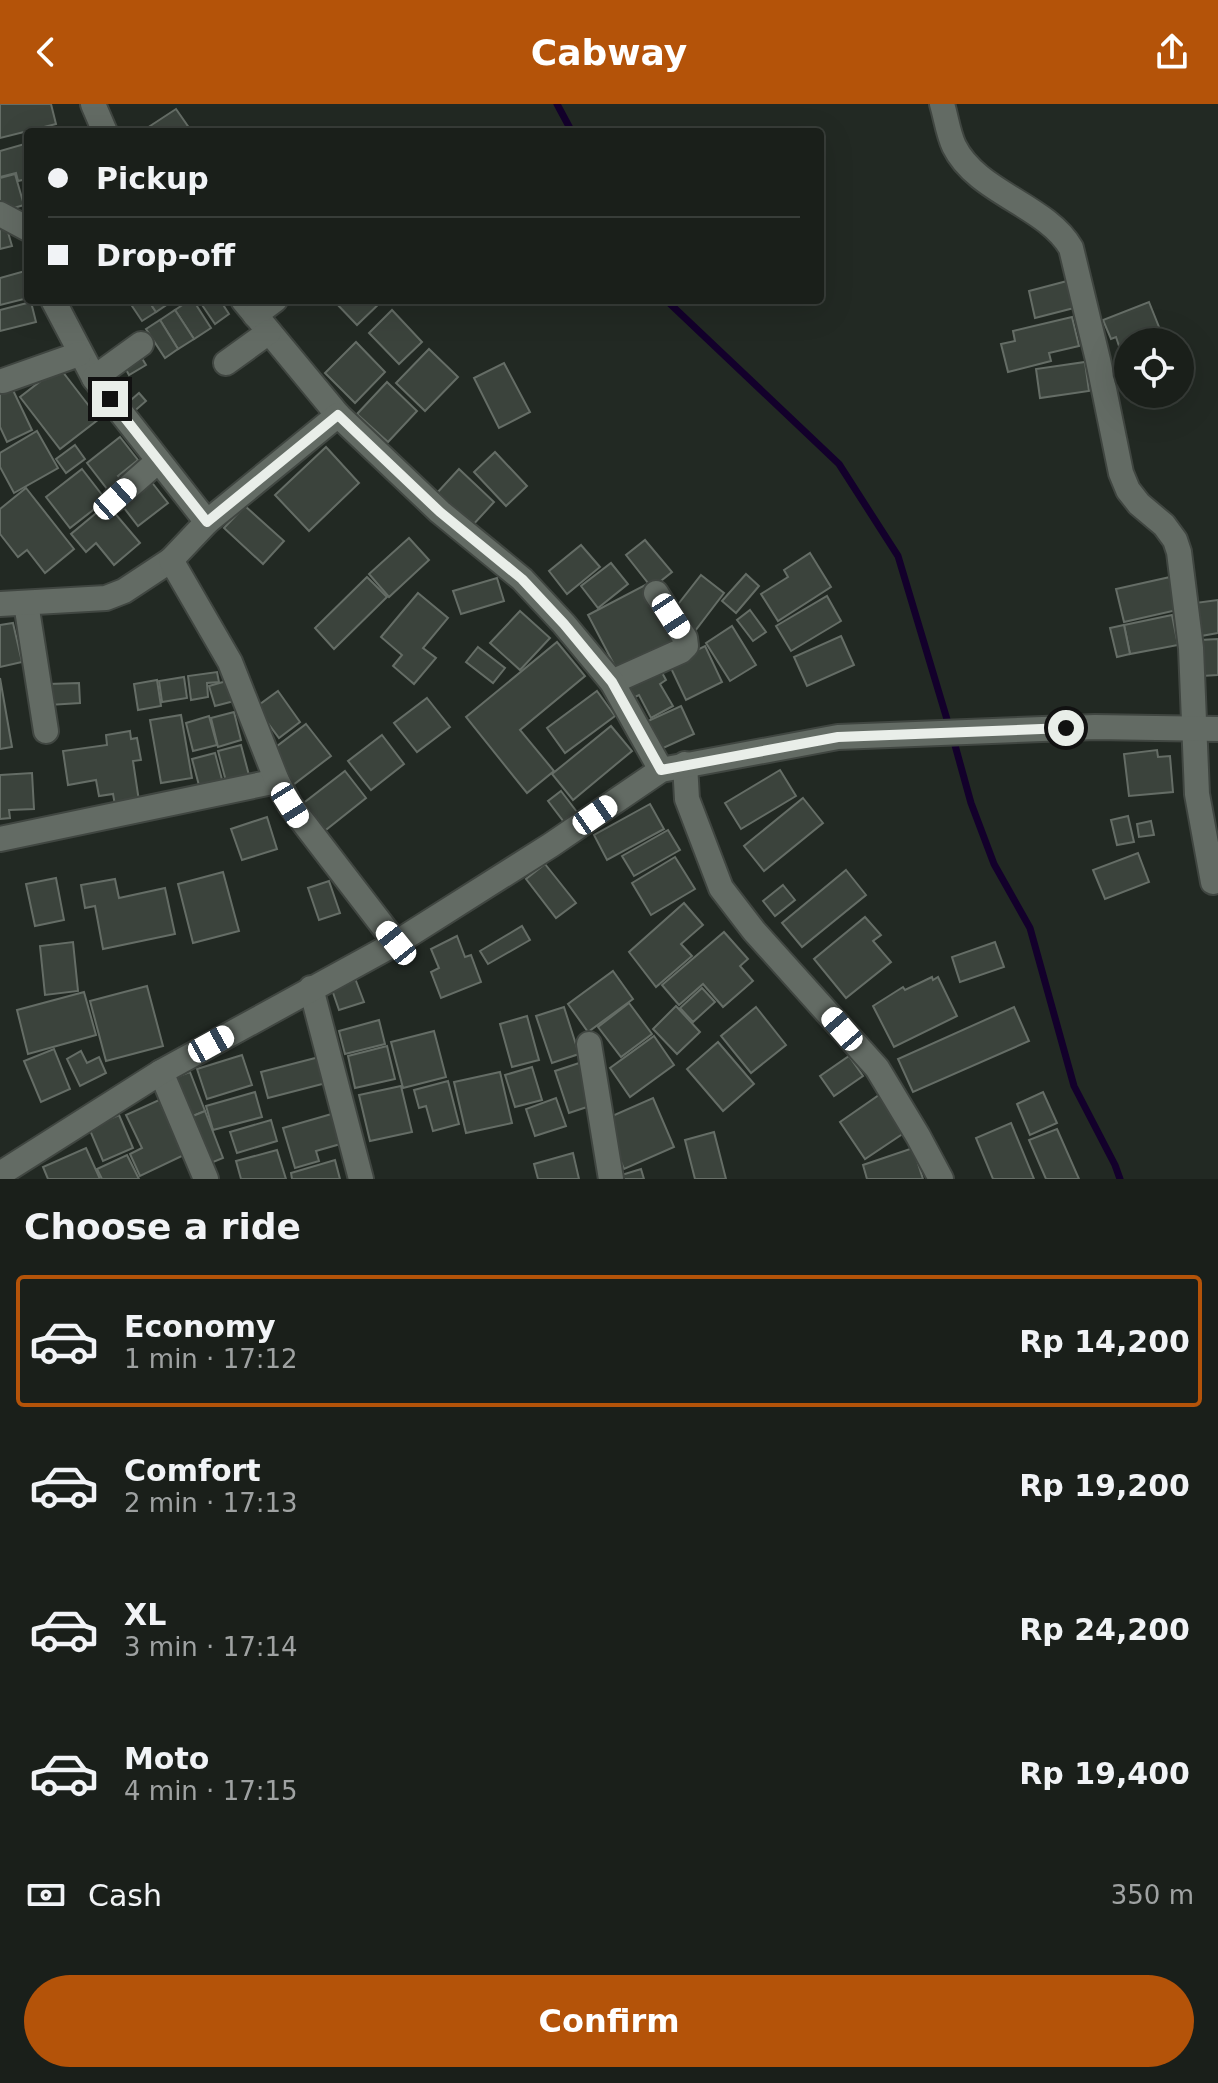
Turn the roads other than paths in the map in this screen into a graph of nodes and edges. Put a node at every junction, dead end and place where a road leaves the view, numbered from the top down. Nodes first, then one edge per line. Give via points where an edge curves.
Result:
1 (93, 104) edge
2 (942, 104) edge
3 (103, 128) edge
4 (0, 214) edge
5 (24, 227) edge
6 (55, 304) edge
7 (256, 316) edge
8 (141, 344) dead end
9 (79, 354) junction
10 (226, 363) dead end
11 (94, 378) junction
12 (3, 381) dead end
13 (338, 415) junction
14 (158, 461) junction
15 (115, 499) dead end
16 (207, 522) junction
17 (171, 560) junction
18 (656, 593) dead end
19 (26, 603) junction
20 (0, 604) edge
21 (612, 682) junction
22 (1206, 728) edge
23 (46, 731) dead end
24 (685, 764) junction
25 (661, 770) junction
26 (277, 781) junction
27 (0, 839) edge
28 (1213, 882) dead end
29 (396, 943) junction
30 (311, 988) junction
31 (589, 1044) dead end
32 (161, 1072) junction
33 (0, 1174) edge
34 (206, 1179) edge
35 (361, 1179) edge
36 (611, 1179) edge
37 (941, 1179) edge

1 - 3 street
2 - 22 street via 955,147 971,168 1071,248 1121,473 1128,490 1164,525 1179,552
4 - 5 street
6 - 9 street
7 - 10 street
7 - 13 street
8 - 11 street
9 - 11 street
9 - 12 street
11 - 14 street
13 - 16 street
13 - 21 street via 429,503 522,579
14 - 15 street
14 - 16 street
16 - 17 street
17 - 19 street via 106,598
17 - 26 street via 230,662
18 - 21 street via 686,646
19 - 20 street
19 - 23 street
21 - 25 street
22 - 24 street via 838,737
22 - 28 street via 1198,809
24 - 25 street
24 - 37 street via 687,799 721,888 877,1068
25 - 29 street
26 - 27 street
26 - 29 street via 301,822
29 - 30 street
30 - 32 street
30 - 35 street
31 - 36 street
32 - 33 street
32 - 34 street

